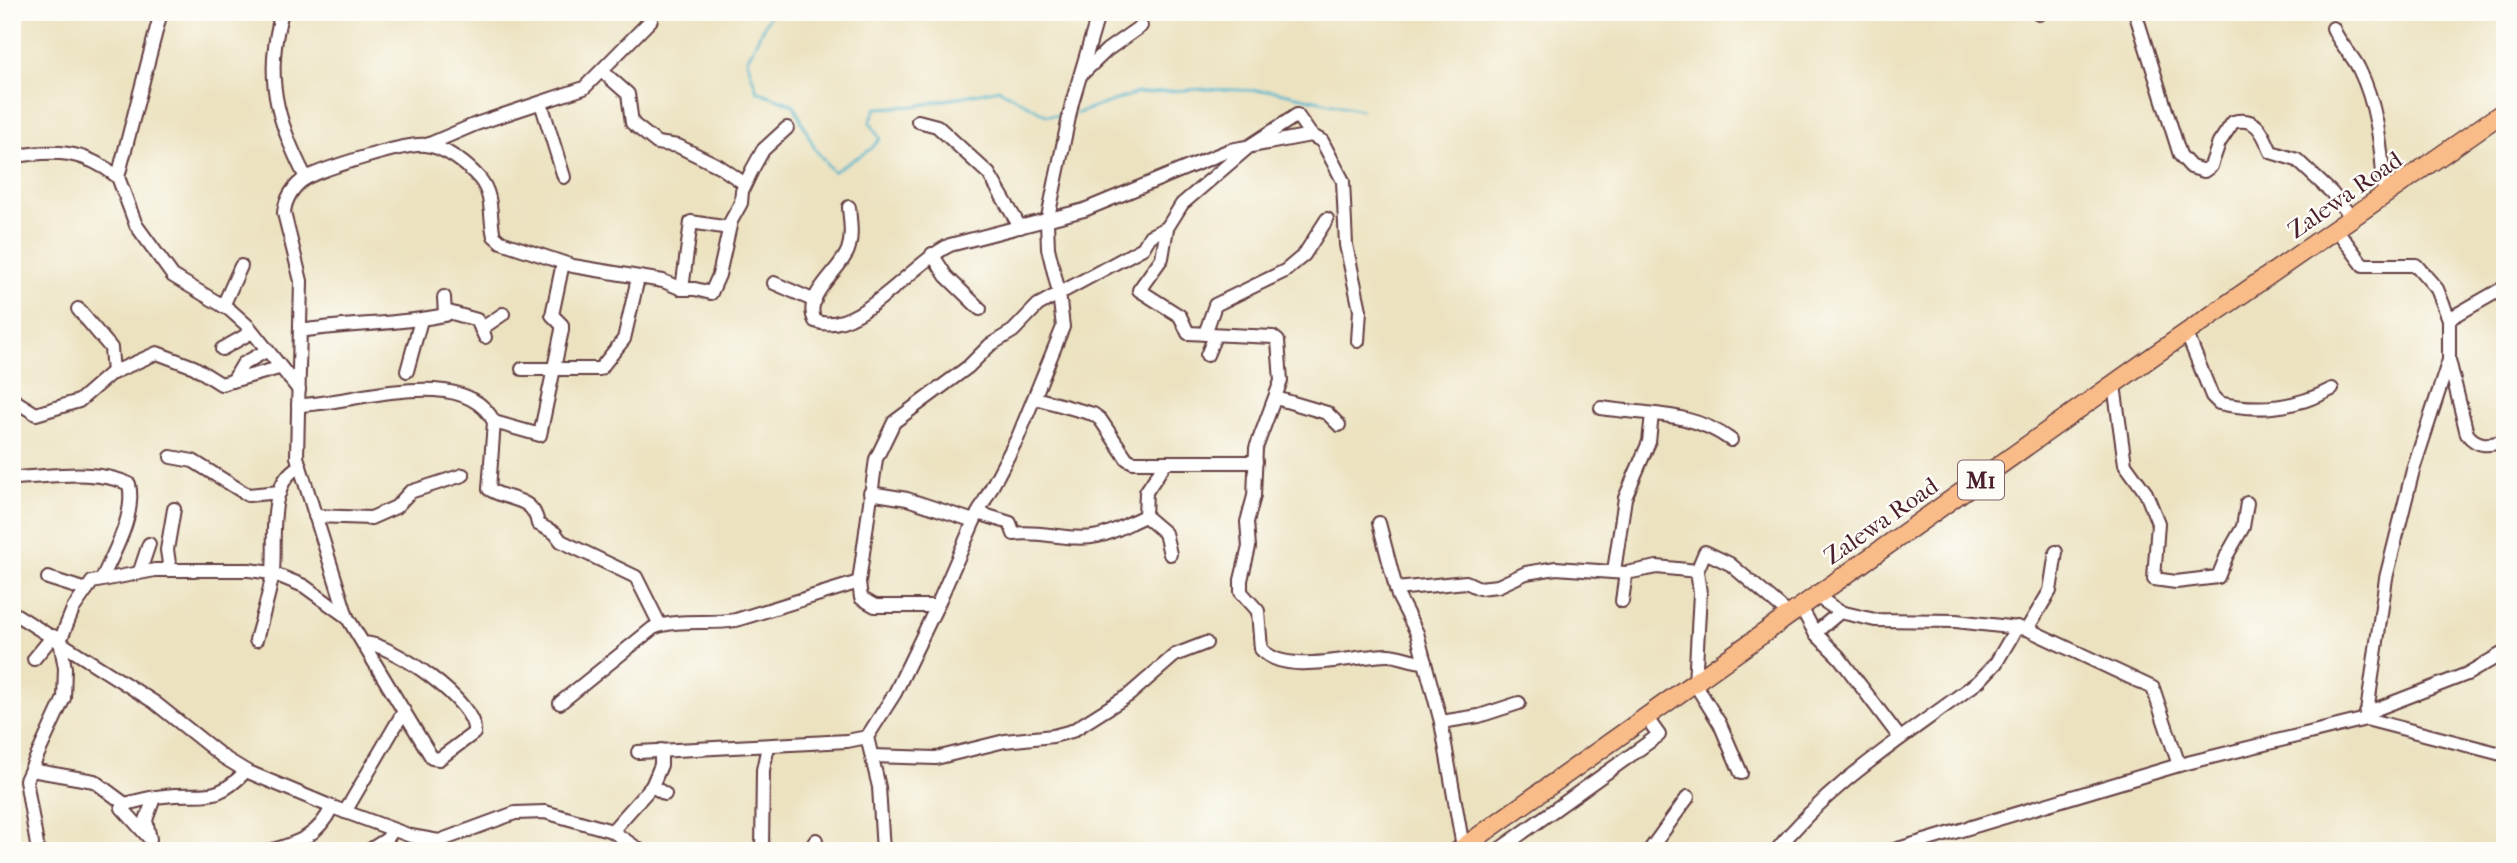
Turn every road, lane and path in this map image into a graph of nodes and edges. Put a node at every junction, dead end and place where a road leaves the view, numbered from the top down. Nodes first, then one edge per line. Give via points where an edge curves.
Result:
1 (161, 12) edge
2 (282, 12) edge
3 (1099, 12) edge
4 (2135, 12) edge
5 (2493, 12) edge
6 (2505, 15) edge
7 (651, 20) dead end
8 (1141, 26) dead end
9 (2333, 28) dead end
10 (602, 71) junction
11 (1080, 76) junction
12 (541, 103) junction
13 (2505, 111) edge
14 (918, 121) dead end
15 (787, 128) dead end
16 (1311, 135) junction
17 (427, 145) junction
18 (1251, 145) junction
19 (12, 156) edge
20 (118, 177) junction
21 (564, 177) dead end
22 (306, 178) junction
23 (745, 184) junction
24 (2384, 197) junction
25 (849, 206) dead end
26 (1326, 219) dead end
27 (2353, 219) junction
28 (1047, 222) junction
29 (1020, 226) junction
30 (1167, 228) junction
31 (729, 229) junction
32 (2337, 230) junction
33 (932, 254) junction
34 (563, 263) junction
35 (241, 266) dead end
36 (638, 278) junction
37 (774, 283) dead end
38 (2505, 287) edge
39 (682, 289) junction
40 (1059, 293) junction
41 (444, 297) dead end
42 (815, 301) junction
43 (223, 306) junction
44 (78, 309) dead end
45 (980, 309) dead end
46 (445, 312) junction
47 (503, 314) dead end
48 (2449, 319) junction
49 (421, 320) junction
50 (300, 331) junction
51 (252, 332) junction
52 (2187, 334) junction
53 (1210, 335) junction
54 (1358, 341) dead end
55 (222, 349) dead end
56 (266, 351) junction
57 (1207, 355) dead end
58 (2449, 360) junction
59 (278, 368) junction
60 (555, 368) junction
61 (522, 369) dead end
62 (407, 371) dead end
63 (113, 373) junction
64 (233, 381) junction
65 (2114, 385) junction
66 (2332, 389) dead end
67 (299, 390) junction
68 (1035, 398) junction
69 (1276, 398) junction
70 (12, 399) edge
71 (298, 405) junction
72 (1601, 408) dead end
73 (1652, 414) junction
74 (494, 422) junction
75 (1339, 425) dead end
76 (1731, 440) dead end
77 (2505, 441) edge
78 (171, 457) dead end
79 (1166, 462) junction
80 (1256, 462) junction
81 (300, 466) junction
82 (463, 475) dead end
83 (12, 478) edge
84 (280, 492) junction
85 (870, 493) junction
86 (2247, 503) dead end
87 (174, 509) dead end
88 (315, 516) junction
89 (1145, 516) junction
90 (976, 517) junction
91 (1379, 523) dead end
92 (149, 544) dead end
93 (2056, 552) dead end
94 (1170, 554) dead end
95 (170, 570) junction
96 (140, 571) junction
97 (1697, 571) junction
98 (1620, 572) junction
99 (272, 573) junction
100 (48, 578) dead end
101 (102, 579) junction
102 (859, 582) junction
103 (1396, 589) junction
104 (86, 590) junction
105 (1818, 597) junction
106 (1622, 601) dead end
107 (937, 606) junction
108 (12, 612) edge
109 (1840, 612) junction
110 (1797, 613) junction
111 (347, 617) junction
112 (660, 625) junction
113 (2022, 628) junction
114 (1815, 634) junction
115 (56, 638) junction
116 (256, 640) dead end
117 (364, 643) junction
118 (1206, 643) dead end
119 (2505, 652) edge
120 (34, 659) dead end
121 (1425, 662) junction
122 (1695, 684) junction
123 (560, 703) dead end
124 (1519, 703) dead end
125 (404, 711) junction
126 (2366, 716) junction
127 (1646, 717) junction
128 (1441, 722) junction
129 (867, 737) junction
130 (1900, 738) junction
131 (768, 746) junction
132 (661, 750) junction
133 (638, 752) dead end
134 (2505, 755) edge
135 (872, 756) junction
136 (2179, 765) junction
137 (246, 771) junction
138 (1741, 774) dead end
139 (29, 775) junction
140 (12, 779) edge
141 (652, 786) junction
142 (665, 794) dead end
143 (1689, 797) dead end
144 (154, 798) junction
145 (124, 803) junction
146 (332, 807) junction
147 (345, 813) junction
148 (393, 830) junction
149 (612, 831) junction
150 (437, 846) edge
151 (1461, 849) edge
152 (38, 851) edge
153 (269, 851) edge
154 (368, 851) edge
155 (641, 851) edge
156 (762, 851) edge
157 (883, 851) edge
158 (1497, 851) edge
159 (1649, 851) edge
160 (1776, 851) edge
161 (1891, 851) edge

1 - 20 street
2 - 22 street via 275,37 274,86 279,119
3 - 11 street
4 - 27 street via 2180,155 2187,163 2196,170 2208,169 2233,122 2253,122 2271,152 2297,160
5 - 6 street
7 - 10 street
8 - 11 street
9 - 24 street via 2371,95
10 - 12 street via 584,88
10 - 23 street via 628,94 632,123 640,130 657,143 678,146 719,166
11 - 28 street
12 - 17 street
12 - 21 street
13 - 24 highway, Zalewa Road / M1
14 - 29 street via 937,126 989,174
15 - 23 street via 763,150
16 - 18 street
16 - 18 street via 1297,115
16 - 54 street via 1322,141 1343,181 1346,246 1360,310
17 - 22 street via 402,147
17 - 34 street via 454,157 481,180 491,205 495,236 501,242
18 - 28 street
18 - 30 street via 1182,204
19 - 20 street via 65,153 98,161
20 - 43 street via 136,225 152,251 173,276
22 - 50 street via 289,195 284,213 302,281
23 - 31 street
24 - 27 highway, Zalewa Road / M1
25 - 42 street via 847,254
26 - 53 street via 1304,255 1285,271 1215,305
27 - 32 highway, Zalewa Road / M1
28 - 29 street
28 - 40 street via 1052,273
29 - 33 street
30 - 40 street via 1150,236 1143,248
30 - 53 street via 1166,251 1139,290 1180,316 1188,332
31 - 39 street via 711,293
31 - 39 street via 691,222
32 - 48 street via 2363,265 2416,265 2437,289
32 - 52 highway, Zalewa Road / M1
33 - 42 street via 848,321 814,321
33 - 45 street via 946,276
34 - 36 street
34 - 60 street via 552,315 562,327
35 - 43 street
36 - 39 street
36 - 60 street via 624,339 615,355 596,371
37 - 42 street
38 - 48 street
40 - 68 street via 1063,327
40 - 85 street via 894,422 876,459
41 - 46 street
43 - 51 street
44 - 63 street via 111,348
46 - 47 street via 477,320 483,333
46 - 49 street
48 - 58 street
49 - 50 street
49 - 62 street
50 - 67 street
51 - 55 street
51 - 56 street
52 - 65 highway, Zalewa Road / M1
52 - 66 street via 2219,403 2271,408 2311,400
53 - 57 street
53 - 69 street via 1276,338 1281,381
56 - 59 street
56 - 64 street via 243,364
58 - 77 street via 2467,434 2473,442 2487,445
58 - 126 street via 2413,470 2386,578
59 - 64 street
59 - 67 street
60 - 61 street
60 - 74 street via 540,435
63 - 64 street via 156,353 194,367 221,384
63 - 70 street via 79,401 36,414
65 - 86 street via 2124,464 2146,493 2158,523 2154,579 2176,582 2218,577 2243,527
65 - 105 highway, Zalewa Road / M1
67 - 71 street
68 - 79 street via 1093,414 1128,459
68 - 90 street
69 - 75 street via 1326,413
69 - 80 street via 1258,439
71 - 74 street via 384,393 449,391 474,400
71 - 81 street
72 - 73 street
73 - 76 street via 1691,419
73 - 98 street via 1647,450 1625,498
74 - 112 street via 489,489 524,501 537,514 538,524 561,541 636,577
78 - 84 street via 193,461 248,495
79 - 80 street
79 - 89 street via 1146,492
80 - 121 street via 1241,592 1258,611 1259,639 1266,655 1296,663 1386,655
81 - 84 street via 287,474
81 - 88 street
82 - 88 street via 410,492 396,508 371,518
83 - 101 street via 104,477 129,484 132,496
84 - 99 street
85 - 90 street
85 - 102 street
87 - 95 street via 167,550
88 - 111 street
89 - 90 street via 1100,536 1077,538 1014,534 1010,523
89 - 94 street via 1165,533
90 - 107 street
91 - 103 street
92 - 96 street
93 - 113 street via 2050,591
95 - 96 street
95 - 99 street
96 - 101 street
97 - 98 street via 1657,567
97 - 110 street via 1705,552
97 - 122 street
98 - 103 street via 1556,568 1526,573 1498,586 1479,588 1466,582
98 - 106 street
99 - 111 street via 304,586
99 - 116 street
100 - 104 street
101 - 104 street
102 - 107 street via 861,598 875,607
102 - 112 street via 736,620
103 - 121 street
104 - 115 street
105 - 109 street
105 - 110 highway, Zalewa Road / M1
107 - 129 street via 895,693
108 - 115 street
109 - 113 street via 1875,620 1946,620
109 - 114 street
110 - 114 street
110 - 122 highway, Zalewa Road / M1
111 - 117 street
112 - 123 street
113 - 130 street via 1979,681
113 - 136 street via 2153,688
114 - 130 street via 1846,665
115 - 120 street
115 - 137 street via 154,702
115 - 139 street via 65,668 64,698
117 - 125 street
117 - 125 street via 385,647 450,692 476,729 435,760
118 - 135 street via 1175,655 1129,695 1072,731 936,758
119 - 126 street via 2467,674
121 - 128 street
122 - 127 highway, Zalewa Road / M1
122 - 138 street via 1720,724
124 - 128 street
125 - 147 street
126 - 134 street
126 - 136 street
127 - 151 highway, Zalewa Road / M1
127 - 158 street via 1659,734
128 - 151 street
129 - 131 street
129 - 135 street
130 - 160 street via 1846,778
131 - 132 street
131 - 156 street via 763,771
132 - 133 street
132 - 141 street via 661,765
135 - 157 street
136 - 161 street
137 - 144 street via 229,789 216,793
137 - 146 street
139 - 140 street
139 - 145 street via 94,781
139 - 152 street
141 - 142 street
141 - 149 street
143 - 159 street
144 - 145 street
144 - 145 street via 146,820 150,839 122,808
146 - 147 street
146 - 153 street via 312,837
147 - 148 street
148 - 150 street
148 - 154 street
149 - 150 street via 545,812 515,813
149 - 155 street

